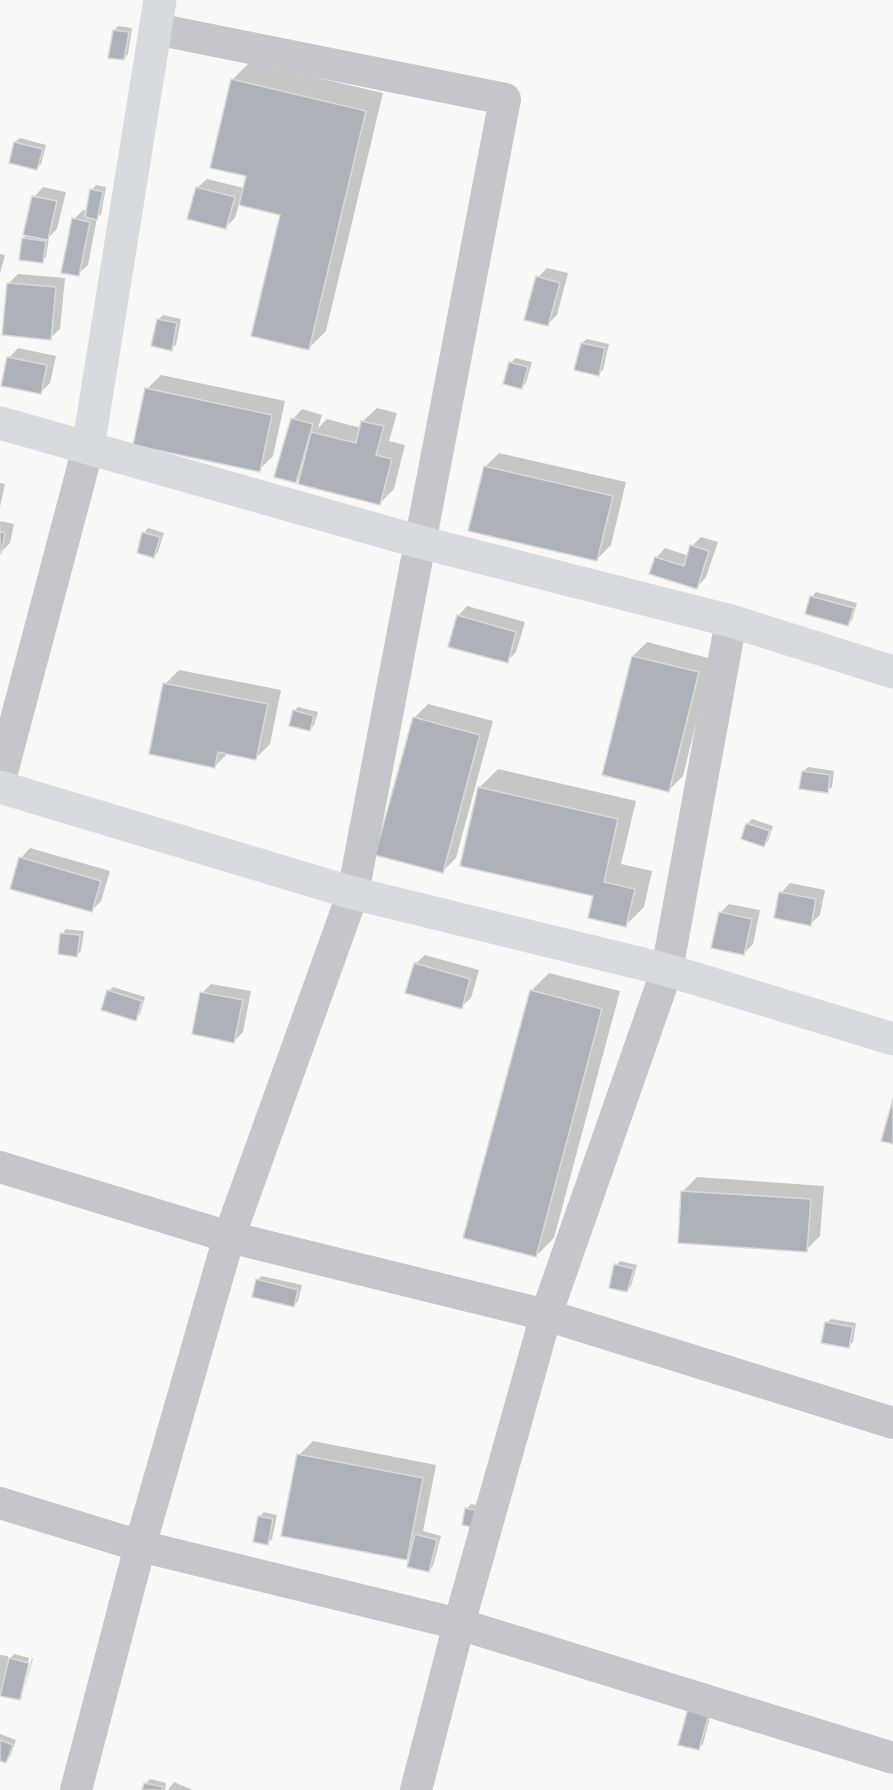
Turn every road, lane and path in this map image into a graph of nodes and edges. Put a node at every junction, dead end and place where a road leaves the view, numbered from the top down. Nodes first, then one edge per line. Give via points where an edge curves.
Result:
1 (158, 14) edge
2 (0, 423) edge
3 (88, 448) junction
4 (420, 542) junction
5 (731, 621) junction
6 (893, 672) edge
7 (0, 780) edge
8 (0, 787) edge
9 (353, 894) junction
10 (667, 970) junction
11 (893, 1039) edge
12 (0, 1167) edge
13 (229, 1237) junction
14 (546, 1316) junction
15 (893, 1424) edge
16 (0, 1503) edge
17 (140, 1546) junction
18 (459, 1624) junction
19 (893, 1758) edge
20 (76, 1790) edge
21 (416, 1790) edge

1 - 3 street
1 - 4 street via 505,99
2 - 3 street
3 - 4 street
3 - 7 street
4 - 5 street
4 - 9 street
5 - 6 street
5 - 10 street
8 - 9 street
9 - 10 street
9 - 13 street
10 - 11 street
10 - 14 street
12 - 13 street
13 - 14 street
13 - 17 street
14 - 15 street
14 - 18 street
16 - 17 street
17 - 18 street
17 - 20 street
18 - 19 street
18 - 21 street

